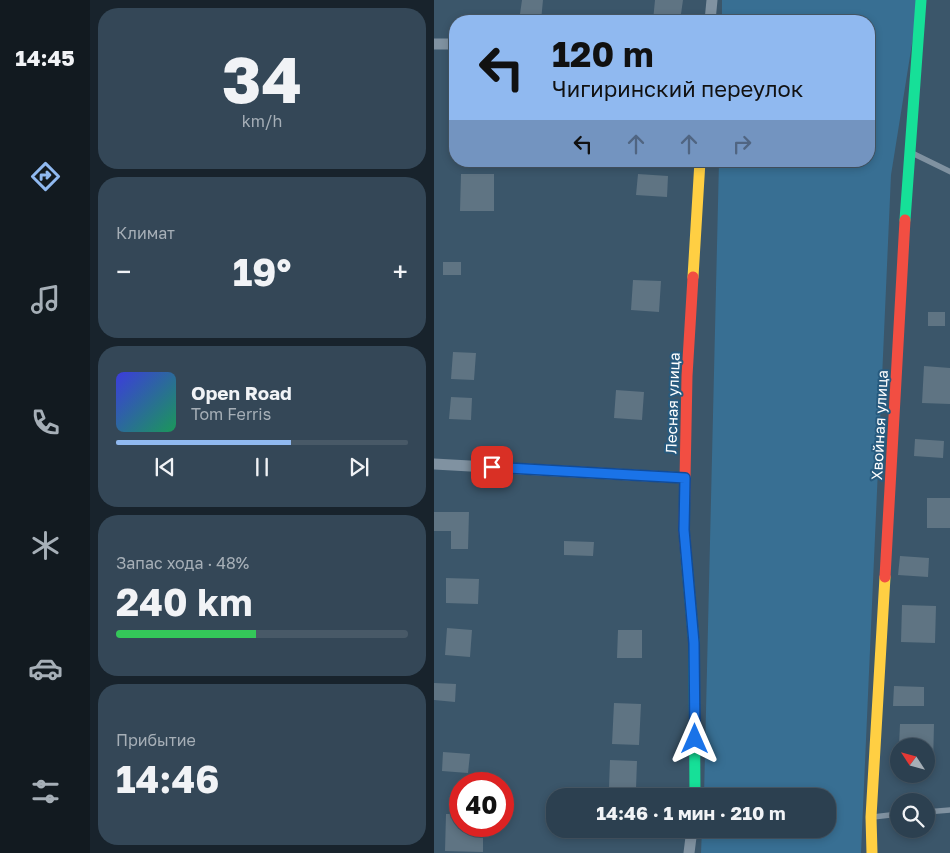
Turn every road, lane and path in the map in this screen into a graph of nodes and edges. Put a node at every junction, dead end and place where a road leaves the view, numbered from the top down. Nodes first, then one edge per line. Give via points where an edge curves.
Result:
1 (712, 0) edge
2 (922, 0) edge
3 (711, 15) edge
4 (434, 44) edge
5 (449, 44) edge
6 (909, 151) junction
7 (700, 167) edge
8 (950, 172) edge
9 (434, 464) edge
10 (685, 478) junction
11 (695, 788) edge
12 (950, 810) edge
13 (935, 811) edge
14 (890, 815) edge
15 (871, 817) junction
16 (691, 838) edge
17 (689, 853) edge
18 (872, 853) edge

1 - 3 street
2 - 6 street, Хвойная улица
4 - 5 street
6 - 8 lane
6 - 15 street, Хвойная улица
7 - 10 street, Лесная улица via 687,376
9 - 10 street
10 - 11 street, Лесная улица via 684,530 694,643
12 - 13 lane
14 - 15 lane
15 - 18 street, Хвойная улица
16 - 17 street

